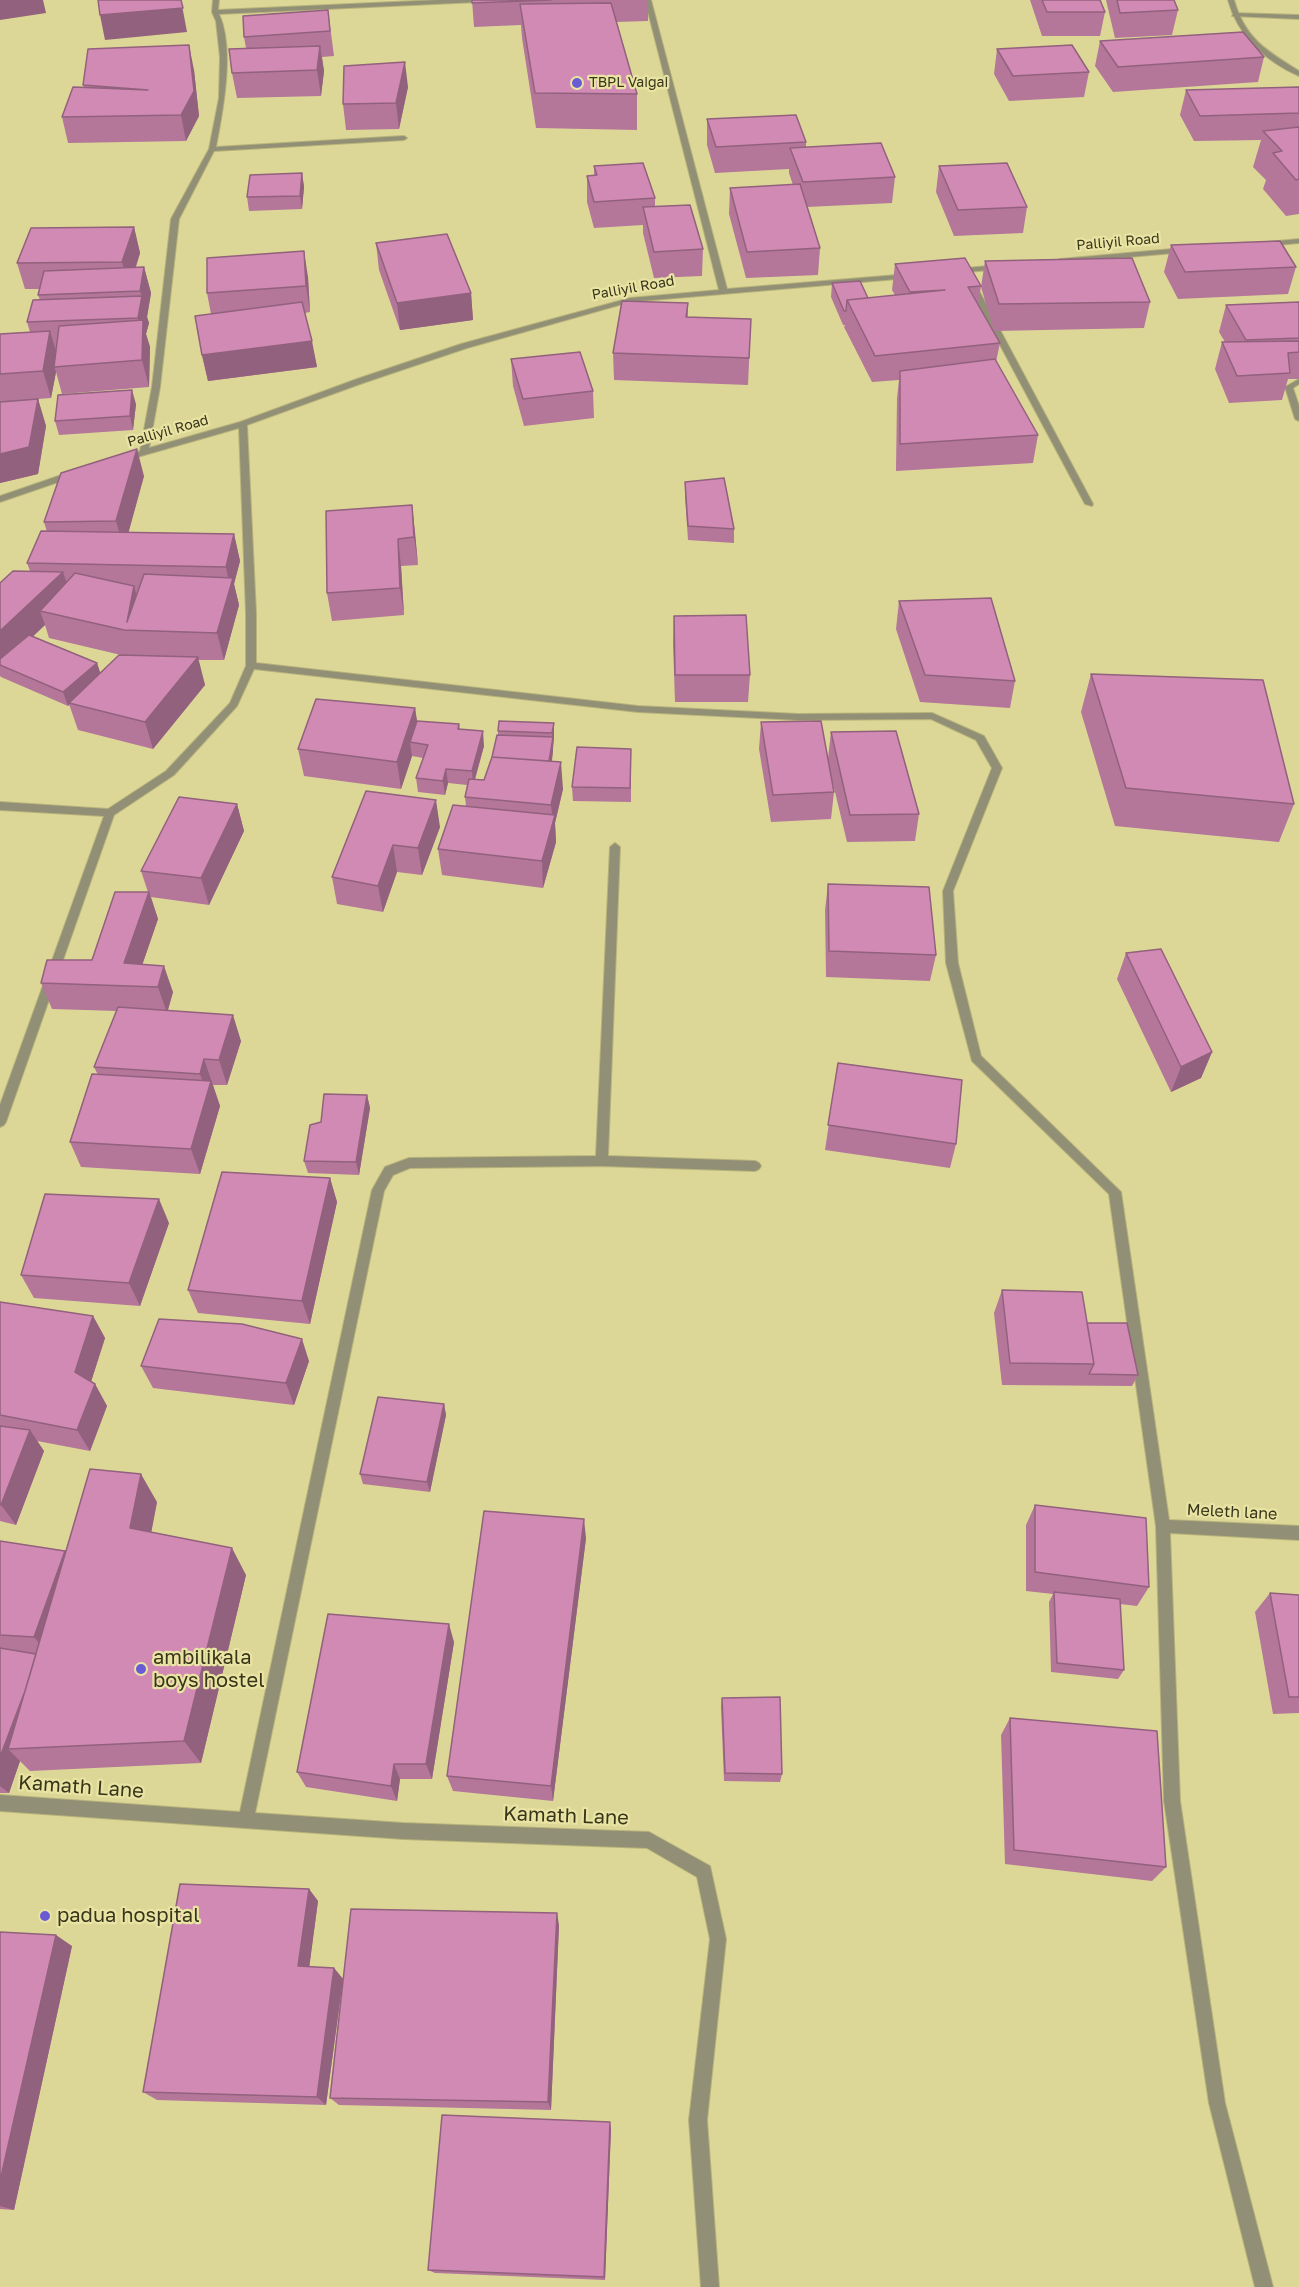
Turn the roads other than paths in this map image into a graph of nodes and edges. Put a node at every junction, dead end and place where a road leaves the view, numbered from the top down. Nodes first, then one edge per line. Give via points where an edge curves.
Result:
1 (216, 0) edge
2 (478, 0) edge
3 (648, 0) edge
4 (1231, 0) edge
5 (215, 12) junction
6 (1234, 15) junction
7 (1299, 17) edge
8 (1299, 74) edge
9 (404, 138) dead end
10 (212, 148) junction
11 (1299, 241) edge
12 (1252, 246) edge
13 (1194, 250) edge
14 (1046, 262) edge
15 (1003, 267) edge
16 (964, 270) junction
17 (942, 273) edge
18 (920, 275) edge
19 (723, 290) junction
20 (1299, 381) edge
21 (1299, 419) edge
22 (243, 424) junction
23 (144, 452) junction
24 (111, 462) edge
25 (79, 472) edge
26 (0, 499) edge
27 (1089, 504) dead end
28 (251, 666) junction
29 (0, 806) edge
30 (110, 813) junction
31 (615, 847) dead end
32 (0, 1122) edge
33 (602, 1161) junction
34 (755, 1166) dead end
35 (1163, 1526) junction
36 (1299, 1533) edge
37 (0, 1803) edge
38 (246, 1819) junction
39 (710, 2287) edge
40 (1264, 2287) edge

1 - 5 street
2 - 5 street
3 - 19 street
4 - 6 street
5 - 10 street via 223,57 222,98
6 - 7 street
6 - 8 street via 1243,34
9 - 10 street
10 - 23 street via 175,219 156,387
11 - 12 street
13 - 14 street, Palliyil Road
15 - 16 street
16 - 17 street
16 - 27 street
18 - 19 street, Palliyil Road
19 - 22 street, Palliyil Road via 630,300 574,314 360,381
20 - 21 street via 1288,387
22 - 23 street, Palliyil Road
22 - 28 street
23 - 24 street, Palliyil Road
25 - 26 street
28 - 30 street via 234,704 170,773
28 - 35 street via 639,709 798,717 932,716 981,738 997,768 948,891 952,963 976,1058 1115,1192
29 - 30 street
30 - 32 street
31 - 33 street
33 - 34 street
33 - 38 street via 409,1163 389,1171 378,1190
35 - 36 street, Meleth lane
35 - 40 street via 1172,1801 1217,2103
37 - 38 street, Kamath Lane
38 - 39 street, Kamath Lane via 403,1831 649,1840 704,1872 718,1939 698,2120

